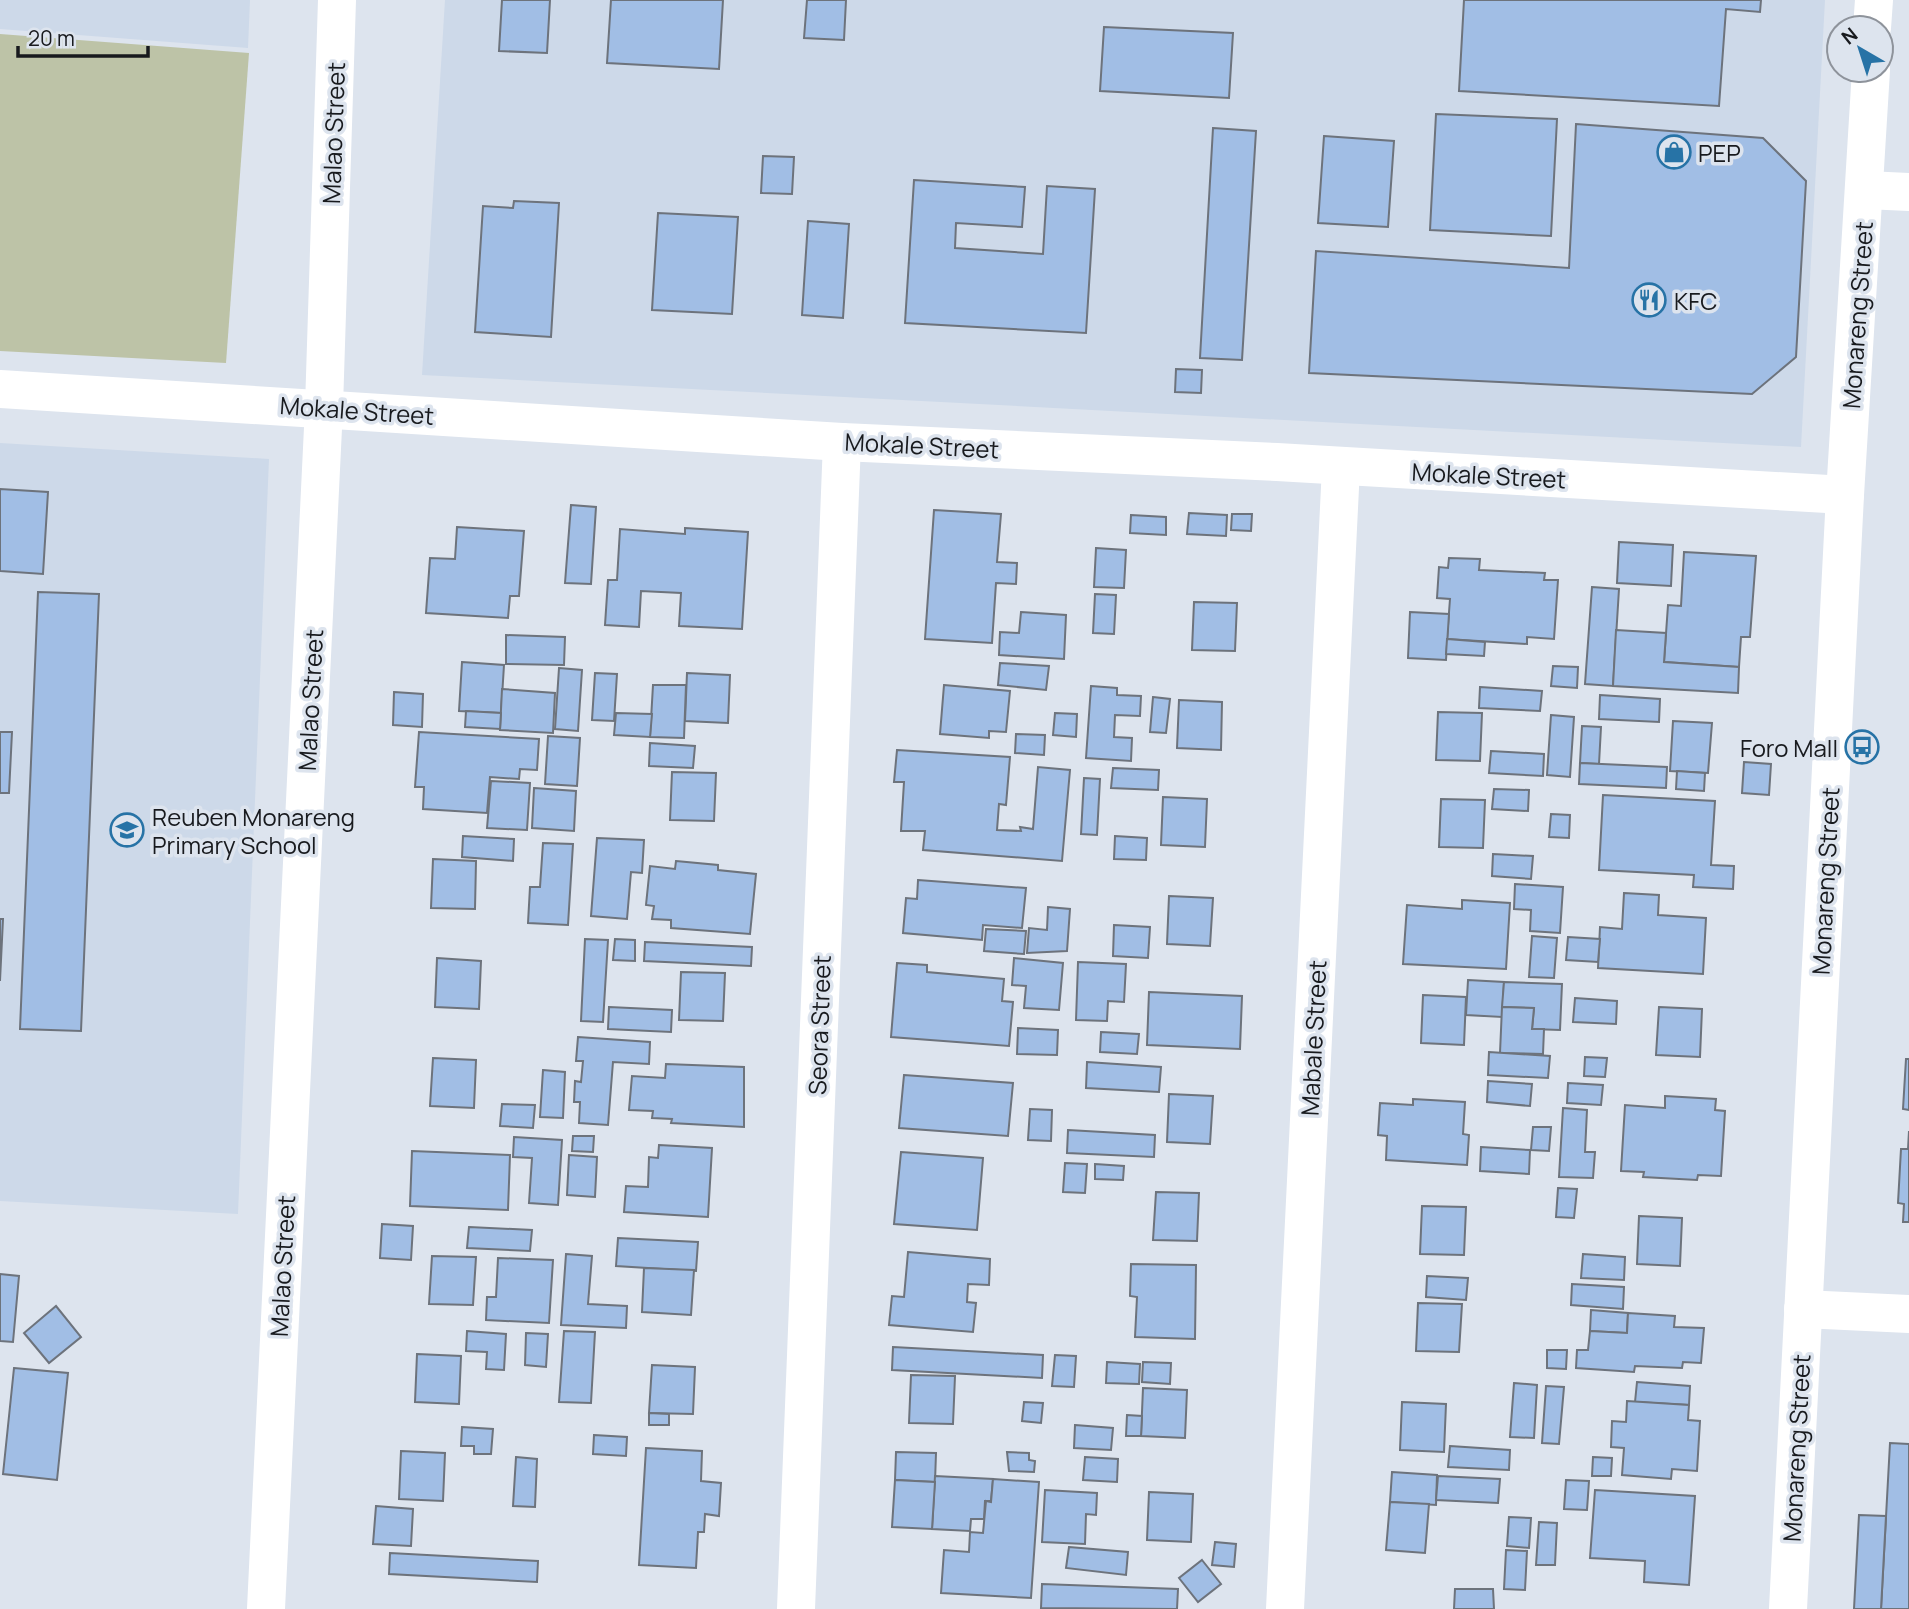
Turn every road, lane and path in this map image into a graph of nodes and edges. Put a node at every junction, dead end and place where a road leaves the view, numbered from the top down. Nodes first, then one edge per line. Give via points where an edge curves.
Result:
1 (337, 0) edge
2 (1870, 84) edge
3 (1866, 190) junction
4 (1909, 192) edge
5 (0, 389) edge
6 (324, 407) junction
7 (842, 442) junction
8 (1341, 467) junction
9 (1845, 495) junction
10 (1803, 1309) junction
11 (1909, 1314) edge
12 (265, 1609) edge
13 (796, 1609) edge
14 (1284, 1609) edge
15 (1788, 1609) edge

1 - 6 street, Malao Street
2 - 3 street, Monareng Street
3 - 4 street
3 - 9 street, Monareng Street
5 - 6 street, Mokale Street
6 - 7 street, Mokale Street
6 - 12 street, Malao Street
7 - 8 street, Mokale Street
7 - 13 street, Seora Street
8 - 9 street, Mokale Street
8 - 14 street, Mabale Street
9 - 10 street, Monareng Street
10 - 11 street
10 - 15 street, Monareng Street

